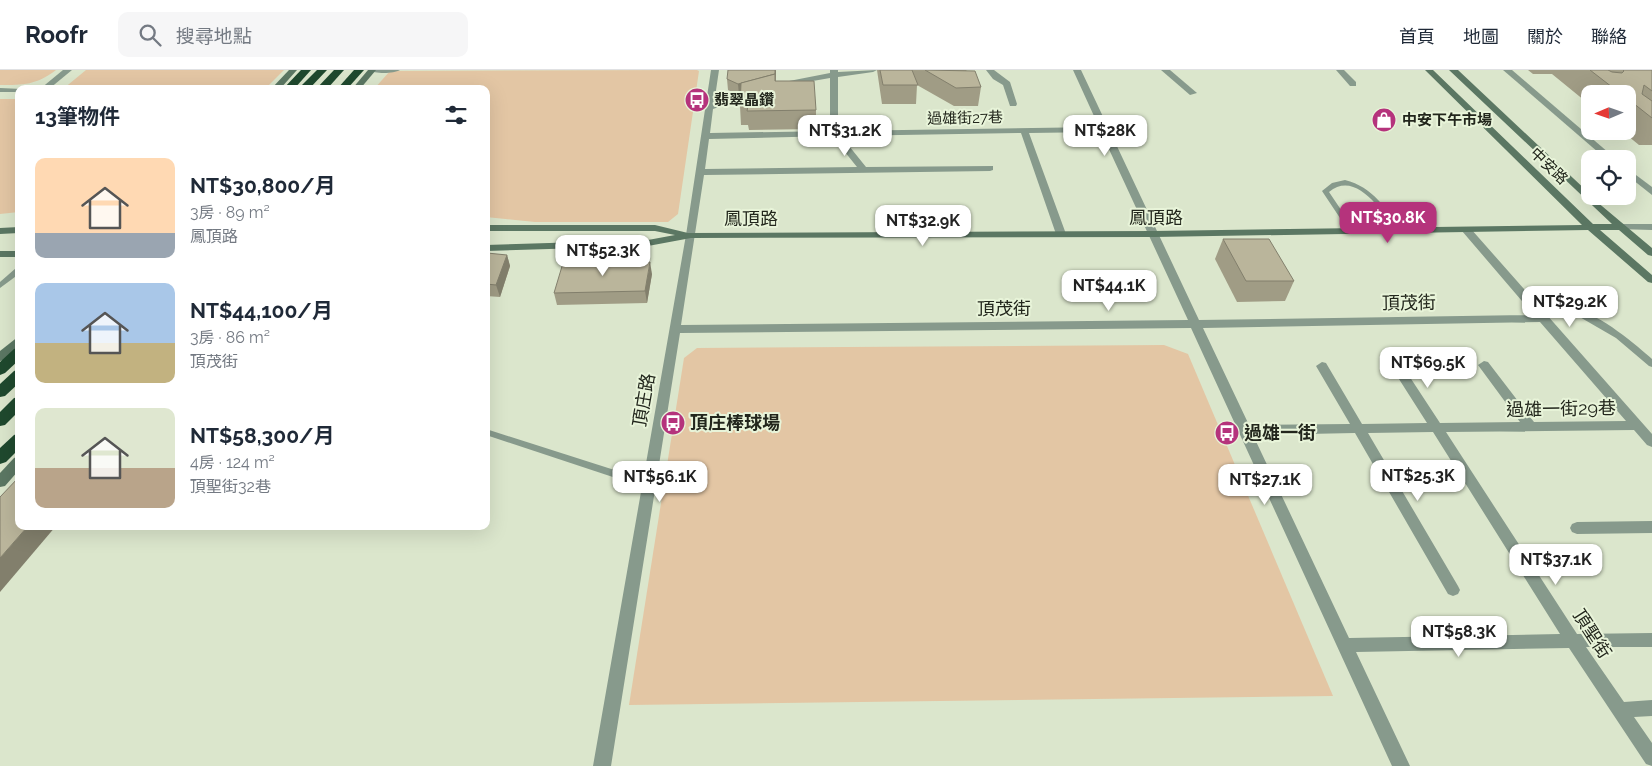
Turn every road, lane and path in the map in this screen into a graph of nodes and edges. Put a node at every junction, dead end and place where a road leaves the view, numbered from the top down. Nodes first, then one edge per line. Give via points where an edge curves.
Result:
1 (68, 70) edge
2 (293, 70) edge
3 (306, 70) edge
4 (322, 70) edge
5 (339, 70) edge
6 (359, 70) edge
7 (372, 70) edge
8 (396, 70) edge
9 (715, 70) edge
10 (873, 70) edge
11 (990, 70) edge
12 (1077, 70) edge
13 (1165, 70) edge
14 (1340, 70) edge
15 (1429, 70) edge
16 (1453, 70) edge
17 (1507, 70) edge
18 (834, 72) edge
19 (1353, 84) dead end
20 (49, 85) edge
21 (279, 85) edge
22 (292, 85) edge
23 (307, 85) edge
24 (325, 85) edge
25 (346, 85) edge
26 (359, 85) edge
27 (0, 90) edge
28 (15, 90) edge
29 (1193, 93) dead end
30 (1013, 104) dead end
31 (709, 108) junction
32 (1104, 129) junction
33 (1024, 130) junction
34 (834, 133) junction
35 (706, 136) junction
36 (1601, 150) edge
37 (990, 168) dead end
38 (863, 169) junction
39 (701, 172) junction
40 (1636, 179) edge
41 (1652, 192) edge
42 (1621, 227) junction
43 (1652, 227) edge
44 (490, 228) edge
45 (1591, 228) junction
46 (15, 230) edge
47 (0, 231) edge
48 (1467, 231) junction
49 (1352, 232) junction
50 (1401, 232) junction
51 (1061, 234) junction
52 (1154, 234) junction
53 (691, 235) junction
54 (490, 248) edge
55 (0, 254) edge
56 (15, 254) edge
57 (1652, 254) edge
58 (15, 273) edge
59 (1652, 280) edge
60 (0, 286) edge
61 (1581, 314) dead end
62 (1544, 318) junction
63 (1196, 324) junction
64 (675, 329) junction
65 (15, 344) edge
66 (15, 356) edge
67 (0, 357) edge
68 (1652, 364) edge
69 (1396, 365) dead end
70 (1484, 365) dead end
71 (1322, 366) dead end
72 (0, 370) edge
73 (15, 378) edge
74 (0, 392) edge
75 (15, 406) edge
76 (0, 421) edge
77 (1637, 425) junction
78 (1532, 427) junction
79 (1438, 428) junction
80 (1359, 429) junction
81 (1245, 430) junction
82 (490, 433) edge
83 (1652, 442) edge
84 (15, 443) edge
85 (0, 458) edge
86 (15, 465) edge
87 (0, 482) edge
88 (649, 485) junction
89 (1652, 526) edge
90 (1577, 528) dead end
91 (1453, 590) dead end
92 (1652, 640) edge
93 (1573, 641) junction
94 (1345, 646) junction
95 (1652, 708) edge
96 (1620, 710) junction
97 (1652, 758) edge
98 (602, 766) edge
99 (1401, 766) edge

1 - 20 street
2 - 21 main road
3 - 22 highway
4 - 23 highway
5 - 24 highway
6 - 25 highway
7 - 8 street
7 - 26 main road
9 - 31 street, 頂庄路
10 - 18 street
11 - 30 street via 1007,84
12 - 32 street
13 - 29 street
14 - 19 street
15 - 45 main road, 中安路
16 - 42 main road, 中安路
17 - 36 street
18 - 31 street
18 - 34 street
27 - 28 street
31 - 35 street, 頂庄路
32 - 33 street, 過雄街27巷
32 - 52 street
33 - 34 street, 過雄街27巷
33 - 51 street
34 - 35 street, 過雄街27巷
34 - 38 street
35 - 39 street, 頂庄路
37 - 38 street
38 - 39 street
39 - 53 street, 頂庄路
40 - 41 street
42 - 43 street
42 - 45 main road, 鳳頂路
42 - 57 main road, 中安路
44 - 53 main road, 鳳頂路 via 655,228
45 - 48 main road, 鳳頂路
45 - 59 main road, 中安路
46 - 47 main road
48 - 50 main road, 鳳頂路
48 - 62 street
49 - 50 main road, 鳳頂路
49 - 50 lane via 1325,191 1335,184 1350,183 1367,191
49 - 52 main road, 鳳頂路
51 - 52 main road, 鳳頂路
51 - 53 main road, 鳳頂路
52 - 63 street
53 - 54 main road, 鳳頂路 via 648,243
53 - 64 street, 頂庄路
55 - 56 main road
58 - 60 lane
61 - 68 lane via 1599,322
62 - 63 street, 頂茂街
62 - 77 street
63 - 64 street, 頂茂街
63 - 81 street
64 - 88 street, 頂庄路
65 - 67 main road
66 - 72 highway
69 - 79 street, 頂聖街
70 - 78 street
71 - 80 street
73 - 74 highway
75 - 76 highway
77 - 78 street, 過雄一街29巷
77 - 83 street
78 - 79 street, 過雄一街29巷
79 - 80 street, 過雄一街29巷
79 - 93 street, 頂聖街
80 - 81 street, 過雄一街29巷
80 - 91 street
81 - 94 street
82 - 88 lane
84 - 85 highway
86 - 87 main road
88 - 98 street, 頂庄路
89 - 90 street
92 - 93 street
93 - 94 street
93 - 96 street, 頂聖街
94 - 99 street
95 - 96 street
96 - 97 street, 頂聖街

